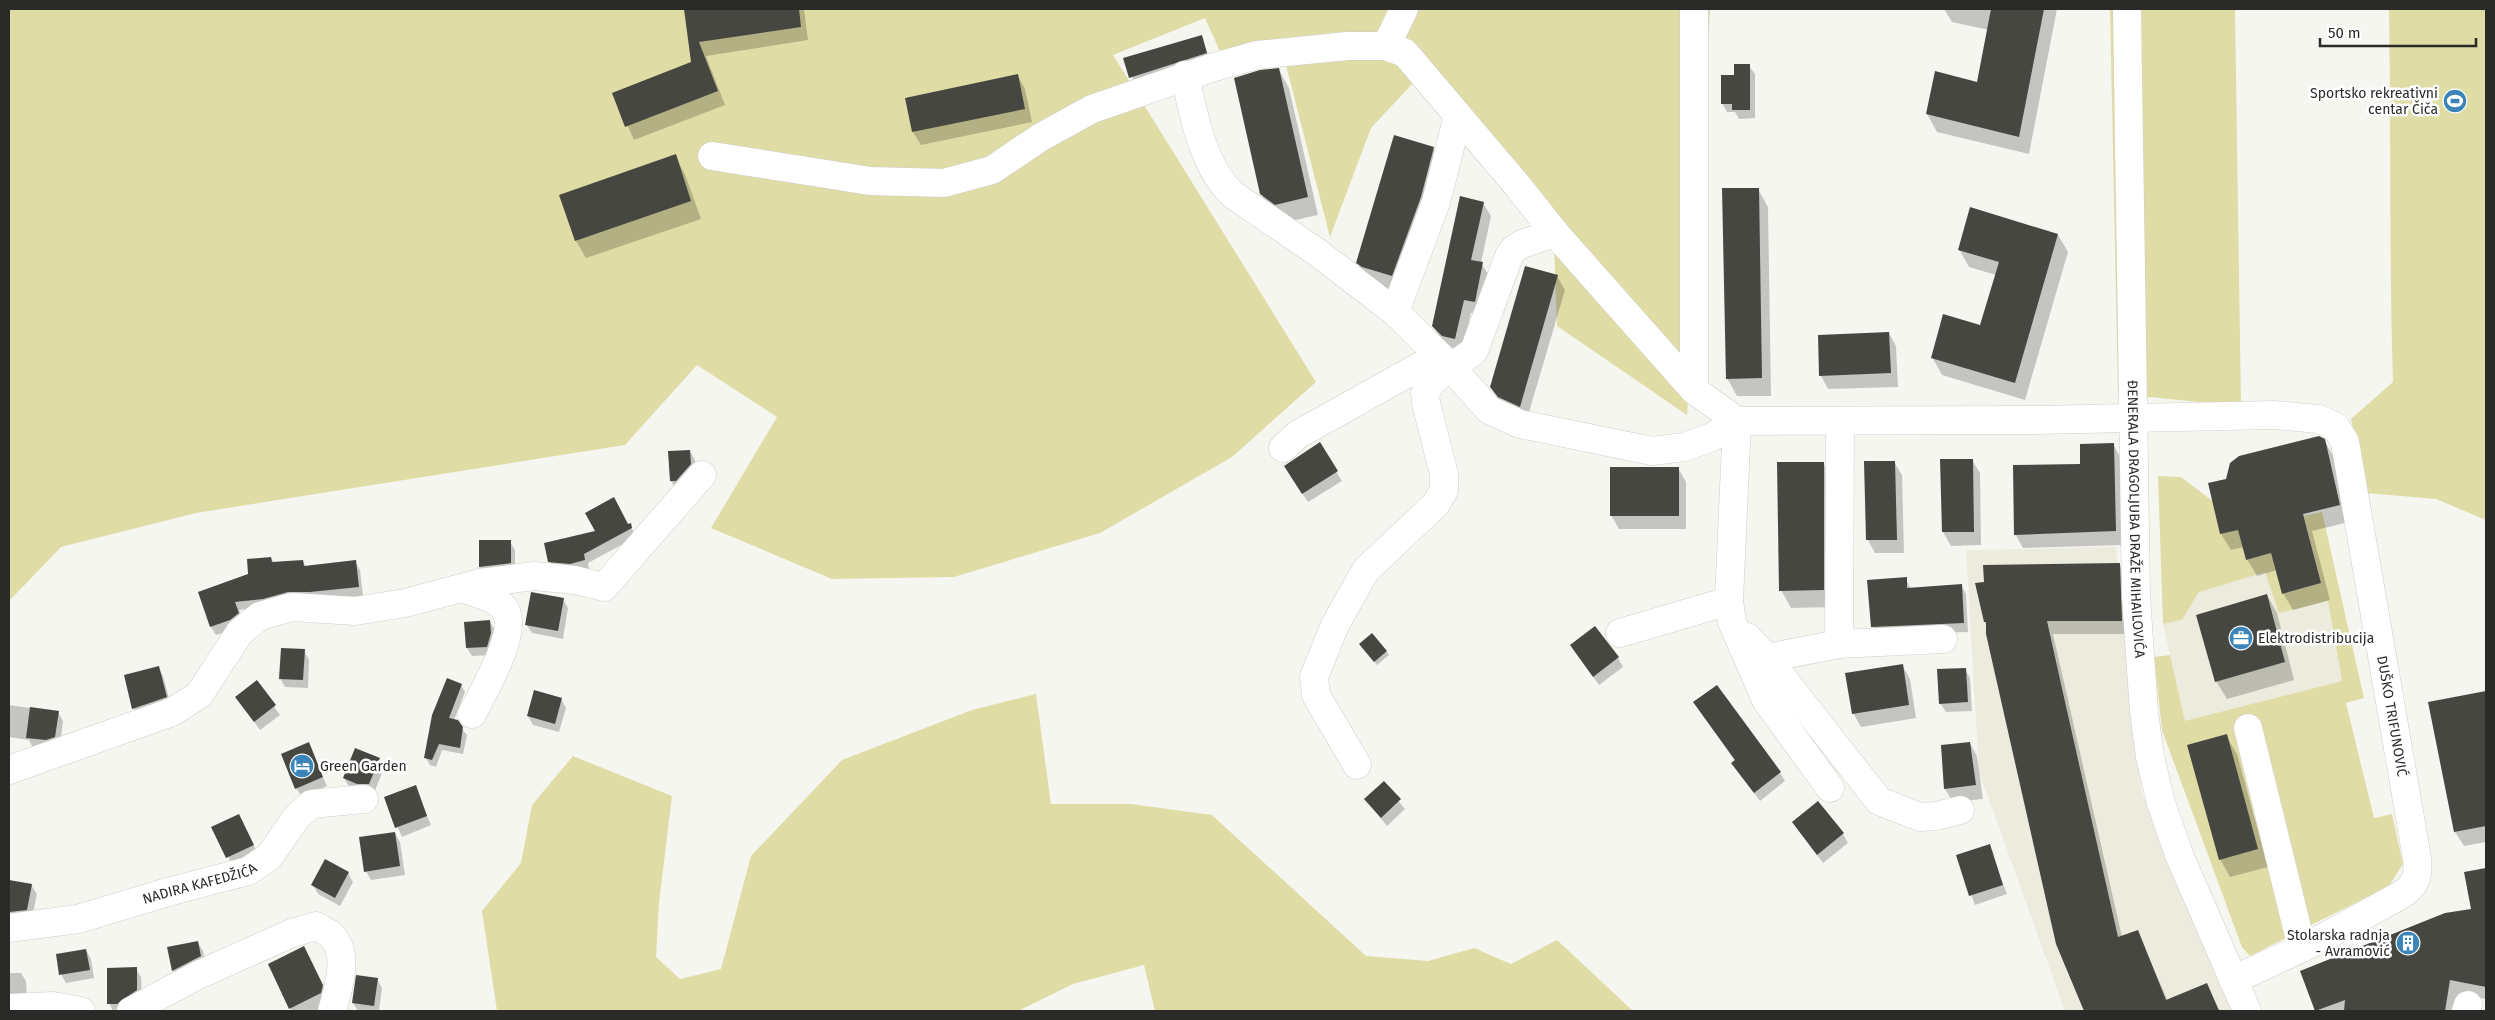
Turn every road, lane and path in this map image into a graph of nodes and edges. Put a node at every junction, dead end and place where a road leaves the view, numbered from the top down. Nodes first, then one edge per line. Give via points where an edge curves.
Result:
1 (1404, 9) edge
2 (1694, 9) edge
3 (2127, 9) edge
4 (1386, 46) junction
5 (1184, 75) junction
6 (1458, 116) junction
7 (712, 156) dead end
8 (1555, 233) junction
9 (1395, 312) junction
10 (1450, 366) junction
11 (1694, 390) junction
12 (2135, 417) junction
13 (1737, 421) junction
14 (1840, 422) junction
15 (1283, 448) dead end
16 (702, 475) dead end
17 (461, 588) junction
18 (1731, 611) junction
19 (1620, 633) dead end
20 (1943, 639) dead end
21 (1839, 644) junction
22 (1766, 658) junction
23 (472, 714) dead end
24 (2248, 728) dead end
25 (1357, 765) dead end
26 (9, 770) edge
27 (1830, 788) dead end
28 (364, 799) dead end
29 (1960, 810) dead end
30 (9, 928) edge
31 (2302, 948) junction
32 (2233, 980) junction
33 (9, 1008) edge
34 (81, 1011) edge
35 (132, 1011) edge
36 (332, 1011) edge
37 (2247, 1011) edge

1 - 4 street
2 - 11 street
3 - 12 street, ĐENERALA DRAGOLJUBA DRAŽE MIHAILOVIĆA
4 - 5 street via 1347,46 1257,55
4 - 6 street via 1405,53
5 - 7 street via 1092,110 1042,137 992,170 944,182 870,181
5 - 9 street via 1205,149 1221,183
6 - 8 street
6 - 9 street via 1436,202
8 - 10 street via 1514,249 1474,351
8 - 11 street
9 - 10 street
10 - 13 street via 1489,410 1520,424 1652,451 1685,447 1712,437
10 - 15 street via 1426,363 1297,435
10 - 25 street via 1433,380 1425,393 1444,474 1444,490 1436,504 1366,570 1335,626 1314,677 1316,695
11 - 13 street
12 - 14 street, DUŠKO TRIFUNOVIĆ
12 - 31 street, DUŠKO TRIFUNOVIĆ via 2274,415 2320,419 2336,427 2345,442 2418,871 2417,880 2410,890
12 - 32 street, ĐENERALA DRAGOLJUBA DRAŽE MIHAILOVIĆA via 2136,596 2150,757 2161,803 2180,857
13 - 14 street, DUŠKO TRIFUNOVIĆ
13 - 18 street
14 - 21 street
16 - 17 street via 604,587 534,576
17 - 23 street via 504,607 509,620 508,636
17 - 26 street via 405,603 355,611 292,607 260,616 240,632 199,695 172,712
18 - 19 street
18 - 22 street
18 - 27 street via 1766,700
20 - 21 street
21 - 22 street
22 - 29 street via 1879,801 1920,817
24 - 31 street
28 - 30 street, NADIRA KAFEDŽIĆA via 311,804 296,818 269,857 248,872 78,919
31 - 32 street, DUŠKO TRIFUNOVIĆ
32 - 37 street, ĐENERALA DRAGOLJUBA DRAŽE MIHAILOVIĆA
33 - 34 street via 53,1006
35 - 36 street via 196,976 292,933 316,926 331,934 339,948 342,970

